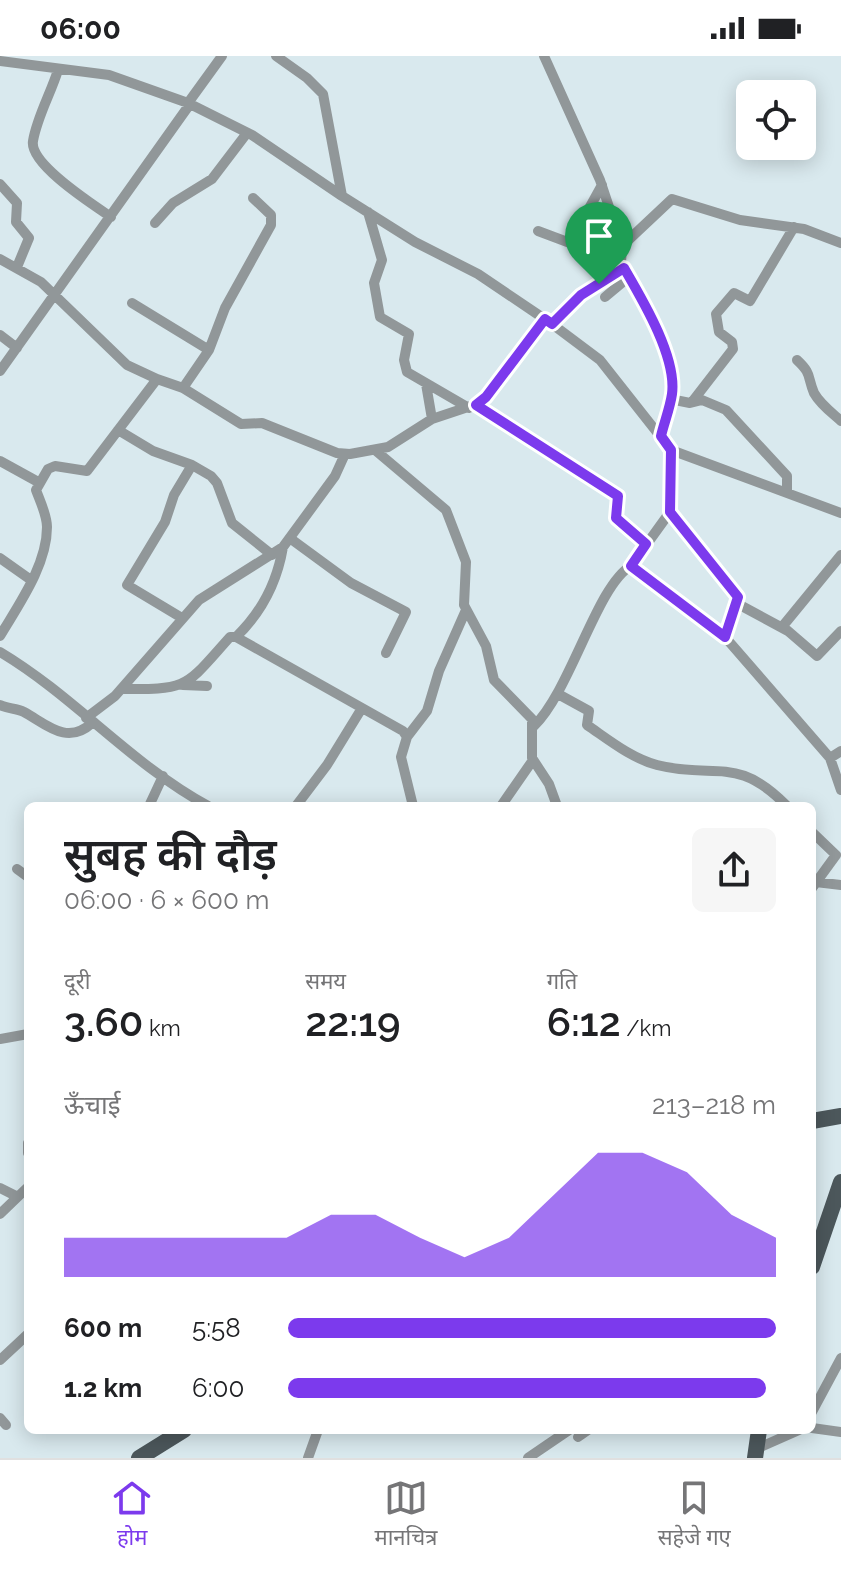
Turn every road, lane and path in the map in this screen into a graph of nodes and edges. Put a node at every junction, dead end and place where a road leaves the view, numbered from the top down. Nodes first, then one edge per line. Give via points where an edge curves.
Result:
1 (43, 56) edge
2 (222, 56) edge
3 (276, 56) edge
4 (544, 56) edge
5 (0, 61) edge
6 (37, 67) junction
7 (58, 70) junction
8 (189, 104) junction
9 (247, 133) junction
10 (0, 184) edge
11 (602, 185) junction
12 (342, 196) junction
13 (253, 198) dead end
14 (368, 212) junction
15 (111, 217) junction
16 (155, 223) dead end
17 (794, 227) junction
18 (538, 231) dead end
19 (841, 243) edge
20 (622, 246) junction
21 (0, 259) edge
22 (17, 267) junction
23 (626, 272) junction
24 (54, 296) junction
25 (605, 297) dead end
26 (132, 303) dead end
27 (548, 322) junction
28 (0, 335) edge
29 (17, 348) junction
30 (209, 350) junction
31 (797, 360) dead end
32 (0, 371) edge
33 (157, 379) junction
34 (426, 384) junction
35 (183, 388) junction
36 (670, 399) junction
37 (692, 402) junction
38 (472, 406) junction
39 (432, 419) junction
40 (841, 421) edge
41 (118, 430) junction
42 (661, 436) junction
43 (375, 450) junction
44 (671, 450) junction
45 (345, 454) junction
46 (0, 461) edge
47 (192, 465) junction
48 (40, 483) junction
49 (787, 491) junction
50 (670, 512) junction
51 (841, 513) edge
52 (287, 543) junction
53 (646, 544) junction
54 (272, 555) junction
55 (841, 555) edge
56 (0, 558) edge
57 (631, 566) junction
58 (31, 580) junction
59 (738, 604) junction
60 (466, 610) junction
61 (182, 618) junction
62 (782, 627) junction
63 (841, 631) edge
64 (0, 636) edge
65 (236, 637) junction
66 (725, 637) junction
67 (0, 652) edge
68 (386, 653) dead end
69 (183, 685) junction
70 (207, 686) dead end
71 (121, 689) junction
72 (558, 694) junction
73 (0, 705) edge
74 (362, 708) junction
75 (89, 720) junction
76 (534, 726) junction
77 (407, 737) junction
78 (841, 751) edge
79 (830, 758) junction
80 (533, 760) junction
81 (163, 776) junction
82 (841, 790) edge
83 (151, 802) edge
84 (202, 802) edge
85 (299, 802) edge
86 (412, 802) edge
87 (504, 802) edge
88 (556, 802) edge
89 (783, 802) edge
90 (816, 836) edge
91 (17, 869) dead end
92 (24, 874) edge
93 (816, 882) edge
94 (816, 885) edge
95 (841, 885) edge
96 (24, 1035) edge
97 (0, 1039) edge
98 (816, 1116) edge
99 (841, 1116) edge
100 (841, 1182) edge
101 (0, 1188) edge
102 (24, 1190) edge
103 (16, 1196) junction
104 (0, 1214) edge
105 (816, 1255) edge
106 (24, 1338) edge
107 (841, 1358) edge
108 (0, 1360) edge
109 (816, 1405) edge
110 (816, 1429) edge
111 (841, 1432) edge
112 (178, 1434) edge
113 (317, 1434) edge
114 (574, 1434) edge
115 (758, 1434) edge
116 (792, 1434) edge
117 (755, 1454) edge
118 (139, 1458) edge
119 (308, 1458) edge
120 (528, 1458) edge

1 - 6 street
2 - 8 street
3 - 12 street via 323,94
4 - 11 street
5 - 6 street
6 - 7 street
7 - 8 street via 109,75
7 - 15 street via 33,138 35,154
8 - 9 street
8 - 15 street
9 - 12 street
9 - 16 street via 212,179 173,203
10 - 22 street via 17,203 16,222 29,238
11 - 18 street via 572,242
11 - 20 street
12 - 14 street
13 - 30 street via 271,215 271,225 225,308
14 - 27 street via 478,274
14 - 34 street via 382,260 374,283 380,317 409,334 404,365
15 - 24 street
17 - 19 street
17 - 20 street via 740,220 672,199
17 - 37 street via 749,302 734,293 716,314 719,332 733,349
20 - 23 street
21 - 22 street
22 - 24 street
23 - 25 street
23 - 27 street via 581,295
23 - 36 street via 670,366
24 - 29 street
24 - 33 street via 127,365
26 - 30 street
27 - 38 street via 486,397
27 - 42 street via 600,360
28 - 29 street
29 - 32 street
30 - 35 street
31 - 40 street via 810,372 821,403
33 - 35 street
33 - 41 street
34 - 38 street
34 - 39 street
35 - 45 street via 241,424 262,423
36 - 37 street
36 - 42 street
37 - 49 street via 710,402 740,424 787,476
38 - 39 street
38 - 53 street via 618,496 616,518
39 - 43 street
41 - 47 street via 153,451
41 - 48 street via 87,471 52,466
42 - 44 street
43 - 45 street
43 - 60 street via 446,510 466,562
44 - 49 street
44 - 50 street
45 - 52 street
46 - 48 street
47 - 54 street via 217,483 232,523
47 - 61 street via 127,585
48 - 58 street via 36,490 47,524 43,554
49 - 51 street
50 - 53 street
50 - 59 street via 738,597
52 - 54 street
52 - 65 street via 278,578
52 - 68 street via 406,612
53 - 57 street
54 - 61 street via 210,592
55 - 62 street
56 - 58 street
57 - 66 street
57 - 72 street via 604,601
58 - 64 street
59 - 62 street
59 - 66 street
60 - 76 street via 486,646 497,685
60 - 77 street via 427,711
61 - 71 street
62 - 63 street via 819,656
65 - 69 street via 230,637
65 - 74 street
66 - 79 street
67 - 75 street
69 - 70 street
69 - 71 street
71 - 75 street
72 - 76 street
72 - 89 street via 588,710 587,725 623,751 654,765 743,773
73 - 75 street via 22,711 52,731 82,730
74 - 77 street
74 - 85 street
75 - 81 street
76 - 80 street
77 - 86 street via 401,757
78 - 79 street
79 - 82 street
80 - 87 street
80 - 88 street
81 - 83 street
81 - 84 street
90 - 93 street via 836,855
91 - 92 street
94 - 95 street
96 - 97 street
98 - 99 main road
100 - 105 main road
101 - 103 street
102 - 103 street
103 - 104 street
106 - 108 street
107 - 109 street
110 - 111 street
112 - 118 main road
113 - 119 street
114 - 120 street
115 - 117 main road
116 - 117 street

